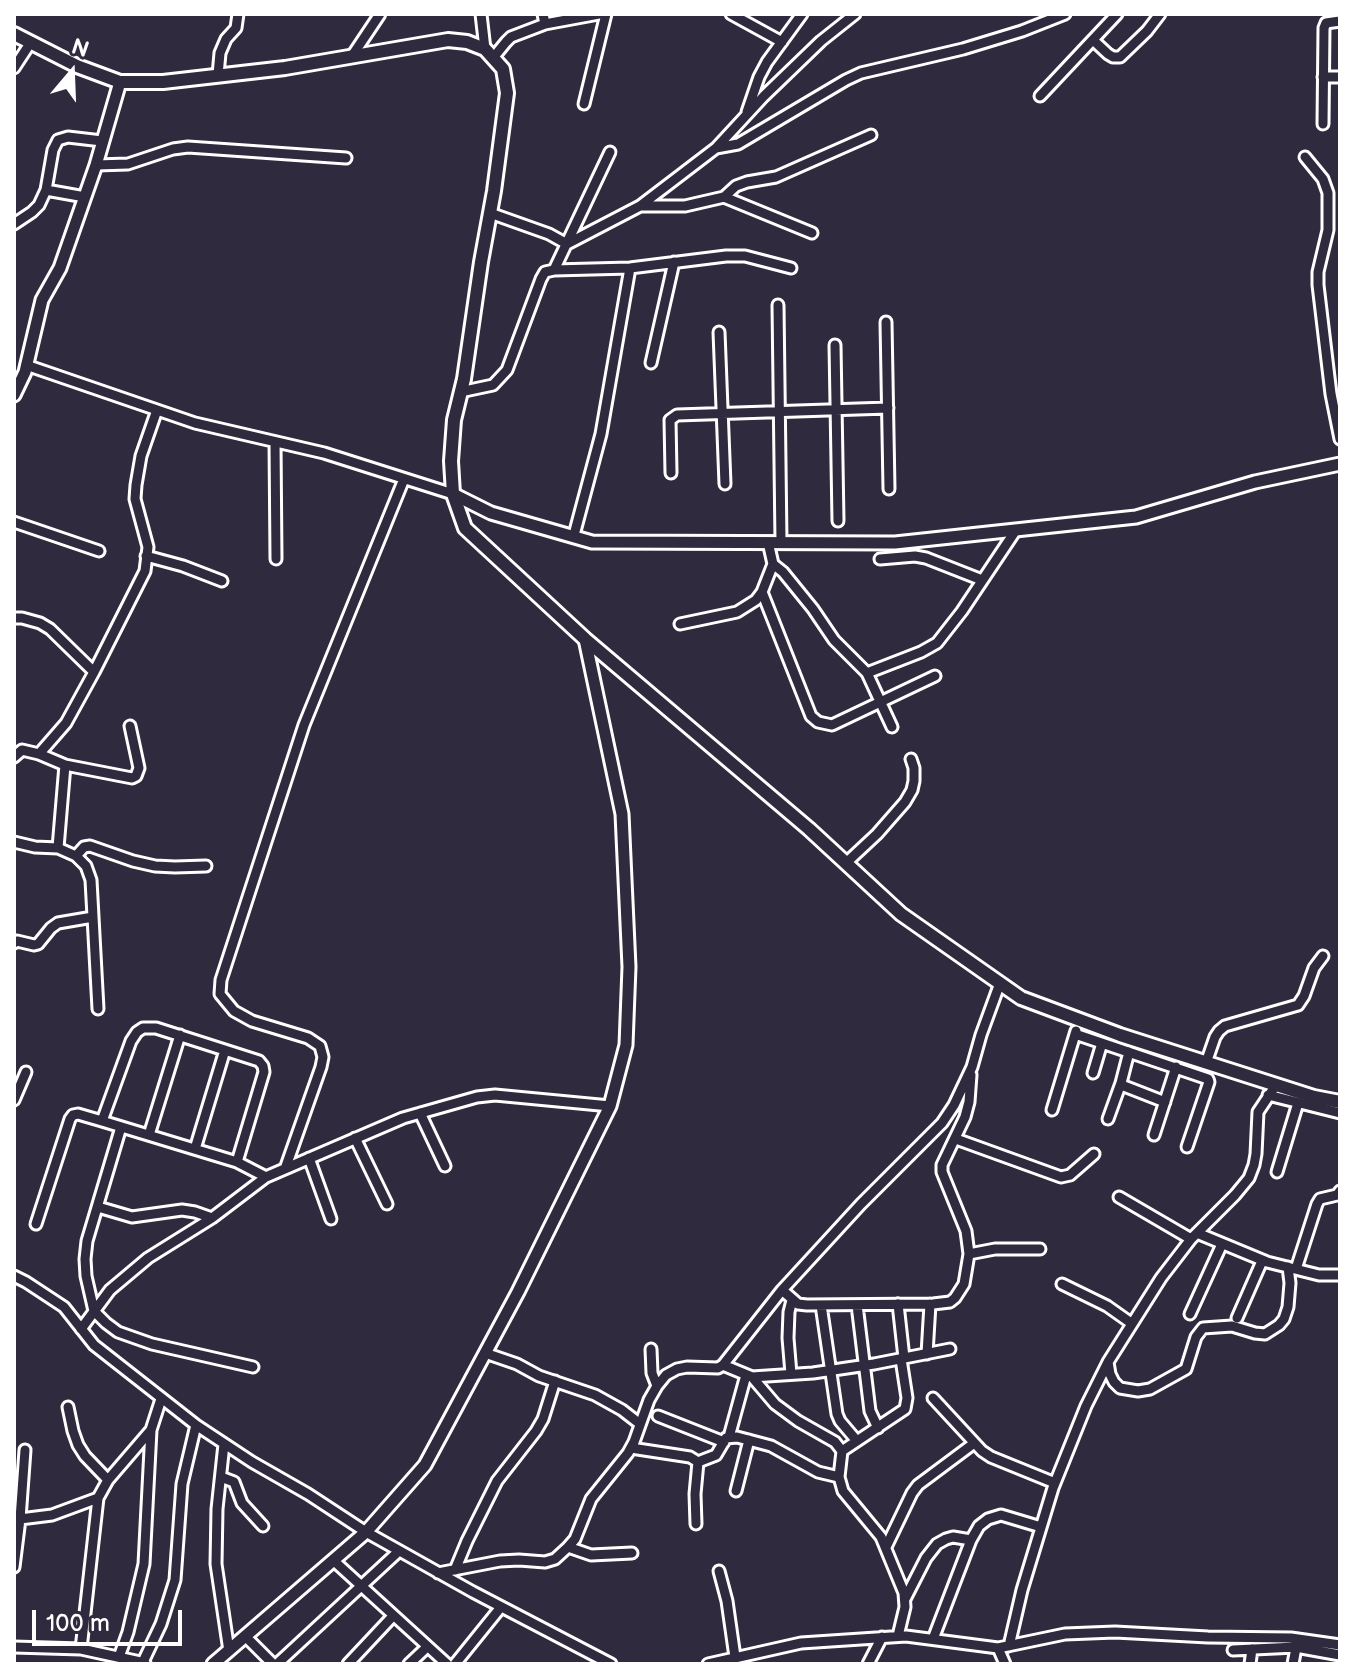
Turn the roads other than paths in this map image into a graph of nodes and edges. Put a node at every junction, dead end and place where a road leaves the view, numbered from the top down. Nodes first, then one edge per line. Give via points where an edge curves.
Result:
1 (238, 14) edge
2 (380, 14) edge
3 (481, 14) edge
4 (599, 14) edge
5 (606, 14) edge
6 (731, 14) edge
7 (802, 14) edge
8 (855, 14) edge
9 (1065, 14) edge
10 (1117, 14) edge
11 (1160, 14) edge
12 (544, 19) edge
13 (1340, 21) edge
14 (14, 34) edge
15 (1093, 40) junction
16 (31, 42) junction
17 (782, 42) junction
18 (489, 53) junction
19 (352, 56) junction
20 (14, 68) edge
21 (218, 75) junction
22 (1323, 77) junction
23 (1340, 77) edge
24 (120, 82) junction
25 (1040, 96) dead end
26 (584, 104) dead end
27 (746, 115) junction
28 (1323, 124) dead end
29 (871, 135) dead end
30 (102, 141) junction
31 (716, 148) junction
32 (610, 152) dead end
33 (1305, 157) dead end
34 (346, 158) dead end
35 (96, 165) junction
36 (46, 190) junction
37 (85, 197) junction
38 (724, 197) junction
39 (640, 206) junction
40 (490, 213) junction
41 (14, 224) edge
42 (812, 233) dead end
43 (567, 244) junction
44 (674, 262) junction
45 (630, 268) junction
46 (791, 268) dead end
47 (554, 270) junction
48 (778, 305) dead end
49 (886, 322) dead end
50 (719, 332) dead end
51 (835, 345) dead end
52 (651, 363) dead end
53 (26, 365) junction
54 (460, 392) junction
55 (14, 395) edge
56 (888, 408) junction
57 (157, 410) junction
58 (837, 410) junction
59 (779, 412) junction
60 (723, 414) junction
61 (1340, 439) edge
62 (275, 442) junction
63 (1340, 464) edge
64 (671, 473) dead end
65 (404, 479) junction
66 (725, 484) dead end
67 (889, 489) dead end
68 (453, 494) junction
69 (838, 521) dead end
70 (14, 522) edge
71 (1016, 530) junction
72 (574, 535) junction
73 (768, 542) junction
74 (781, 542) junction
75 (99, 551) dead end
76 (146, 556) junction
77 (276, 559) dead end
78 (880, 559) dead end
79 (773, 564) junction
80 (982, 580) junction
81 (222, 581) dead end
82 (762, 592) junction
83 (14, 618) edge
84 (680, 624) dead end
85 (585, 639) junction
86 (94, 672) junction
87 (867, 673) junction
88 (935, 676) dead end
89 (881, 702) junction
90 (130, 726) dead end
91 (892, 727) dead end
92 (17, 751) edge
93 (39, 754) junction
94 (911, 759) dead end
95 (65, 765) junction
96 (14, 842) edge
97 (58, 848) junction
98 (76, 856) junction
99 (846, 863) junction
100 (206, 866) dead end
101 (93, 917) junction
102 (14, 943) edge
103 (1323, 956) dead end
104 (1000, 983) junction
105 (98, 1009) dead end
106 (1079, 1020) junction
107 (1075, 1034) junction
108 (180, 1035) junction
109 (1102, 1043) junction
110 (225, 1050) junction
111 (1129, 1052) junction
112 (1206, 1063) junction
113 (972, 1067) junction
114 (1176, 1067) junction
115 (26, 1072) dead end
116 (1093, 1073) dead end
117 (1121, 1083) junction
118 (1272, 1090) junction
119 (14, 1100) edge
120 (1165, 1102) junction
121 (1340, 1102) edge
122 (1298, 1103) junction
123 (610, 1106) junction
124 (1052, 1110) dead end
125 (420, 1113) junction
126 (1340, 1113) edge
127 (1108, 1119) dead end
128 (102, 1121) junction
129 (121, 1127) junction
130 (149, 1135) junction
131 (1154, 1135) dead end
132 (355, 1138) junction
133 (956, 1139) junction
134 (1187, 1147) dead end
135 (195, 1149) junction
136 (1094, 1154) dead end
137 (309, 1158) junction
138 (237, 1162) junction
139 (445, 1166) dead end
140 (285, 1169) junction
141 (1277, 1172) dead end
142 (266, 1177) junction
143 (1340, 1191) edge
144 (1119, 1197) dead end
145 (387, 1204) dead end
146 (98, 1207) junction
147 (212, 1218) junction
148 (331, 1219) dead end
149 (36, 1224) dead end
150 (1194, 1236) junction
151 (1222, 1244) junction
152 (1040, 1249) dead end
153 (969, 1254) junction
154 (1262, 1261) junction
155 (1292, 1268) junction
156 (1340, 1275) edge
157 (16, 1280) edge
158 (1062, 1284) dead end
159 (782, 1290) junction
160 (792, 1300) junction
161 (898, 1304) junction
162 (930, 1304) junction
163 (821, 1305) junction
164 (857, 1305) junction
165 (94, 1311) junction
166 (1190, 1314) dead end
167 (1237, 1318) dead end
168 (1131, 1323) junction
169 (81, 1329) junction
170 (651, 1349) dead end
171 (950, 1349) dead end
172 (485, 1353) junction
173 (927, 1354) junction
174 (902, 1358) junction
175 (1108, 1362) junction
176 (723, 1365) junction
177 (864, 1366) junction
178 (253, 1367) dead end
179 (830, 1370) junction
180 (791, 1374) junction
181 (749, 1376) junction
182 (555, 1381) junction
183 (657, 1386) junction
184 (933, 1398) dead end
185 (161, 1399) junction
186 (68, 1407) dead end
187 (658, 1416) dead end
188 (640, 1424) junction
189 (196, 1425) junction
190 (878, 1428) junction
191 (151, 1430) junction
192 (726, 1439) junction
193 (749, 1440) junction
194 (857, 1441) junction
195 (224, 1444) junction
196 (973, 1444) junction
197 (631, 1448) junction
198 (25, 1450) dead end
199 (842, 1451) junction
200 (698, 1462) junction
201 (221, 1477) junction
202 (839, 1477) junction
203 (108, 1480) junction
204 (1055, 1483) junction
205 (736, 1491) dead end
206 (98, 1498) junction
207 (20, 1519) junction
208 (696, 1524) dead end
209 (263, 1526) dead end
210 (1041, 1527) junction
211 (366, 1532) junction
212 (971, 1540) junction
213 (568, 1547) junction
214 (886, 1547) junction
215 (399, 1551) junction
216 (632, 1553) dead end
217 (333, 1560) junction
218 (14, 1567) edge
219 (455, 1570) junction
220 (719, 1571) dead end
221 (438, 1573) junction
222 (361, 1586) junction
223 (905, 1599) junction
224 (501, 1607) junction
225 (393, 1616) junction
226 (898, 1636) junction
227 (246, 1637) junction
228 (882, 1637) junction
229 (933, 1639) junction
230 (1297, 1643) junction
231 (1340, 1645) edge
232 (1009, 1646) junction
233 (14, 1647) edge
234 (427, 1647) junction
235 (998, 1648) junction
236 (81, 1649) junction
237 (1252, 1649) junction
238 (1233, 1650) dead end
239 (229, 1651) junction
240 (1340, 1654) edge
241 (119, 1657) junction
242 (735, 1657) junction
243 (144, 1663) edge
244 (213, 1664) edge
245 (275, 1664) edge
246 (348, 1664) edge
247 (409, 1664) edge
248 (447, 1664) edge
249 (455, 1664) edge
250 (611, 1664) edge
251 (708, 1664) edge
252 (868, 1664) edge
253 (1005, 1664) edge
254 (1250, 1664) edge
255 (1293, 1664) edge
256 (1337, 1664) edge

1 - 21 street via 236,28 220,53
2 - 19 street
3 - 18 street
4 - 12 street
5 - 26 street
6 - 17 street
7 - 17 street
8 - 27 street
9 - 31 street via 963,49 861,73 738,144
10 - 15 street
11 - 15 street via 1120,57
12 - 18 street
13 - 22 street via 1324,28
14 - 16 main road
15 - 25 street
16 - 20 street
16 - 24 main road
17 - 27 street via 759,77
18 - 19 main road via 448,40
18 - 40 main road via 503,69 507,93
19 - 21 main road
21 - 24 main road
22 - 23 street
22 - 28 street
24 - 30 street
27 - 31 street
29 - 38 street via 776,177 736,186
30 - 35 street
30 - 36 street via 58,140
31 - 39 street
32 - 43 street
33 - 61 street via 1328,193 1318,285
34 - 35 street via 188,147 128,164
35 - 37 street
36 - 37 street
36 - 41 street via 39,205
37 - 53 street via 60,268 42,300
38 - 39 street via 685,206
38 - 42 street
39 - 43 street
40 - 43 street
40 - 54 main road
43 - 47 street
44 - 45 street
44 - 46 street via 745,256
44 - 52 street
45 - 47 street
45 - 72 street via 601,434
47 - 54 street via 541,279 507,370 493,385
48 - 59 street
49 - 56 street
50 - 60 street
51 - 58 street
53 - 55 street
53 - 57 street
54 - 68 main road via 451,461
56 - 58 street
56 - 67 street
57 - 62 street
57 - 76 street via 136,485
58 - 59 street
58 - 69 street
59 - 60 street
59 - 74 street
60 - 64 street via 672,417
60 - 66 street
62 - 65 street
62 - 77 street
63 - 71 street via 1136,517
65 - 68 street
65 - 140 street via 304,725 221,980 220,994 234,1011 320,1046 321,1067
68 - 72 street via 491,513
68 - 85 main road via 465,528
70 - 75 street
71 - 74 street via 895,543
71 - 80 street
72 - 73 street via 592,542
73 - 74 street
73 - 79 street
76 - 81 street
76 - 86 street via 145,571
78 - 80 street via 926,558
79 - 82 street
79 - 87 street
80 - 87 street via 937,643
82 - 84 street via 737,612
82 - 89 street via 811,716 832,725
83 - 86 street via 50,629
85 - 99 main road
85 - 123 street via 622,814 629,967 626,1045
86 - 93 street via 66,723
87 - 89 street
88 - 89 street
89 - 91 street
90 - 95 street via 136,776
92 - 93 street
93 - 95 street
94 - 99 street via 914,781 905,802
95 - 97 street
96 - 97 street
97 - 98 street
98 - 100 street via 90,846 155,866
98 - 101 street via 91,880
99 - 104 main road via 901,914
101 - 102 street via 58,923 38,944
101 - 105 street
103 - 112 street via 1298,1005 1225,1026
104 - 106 main road via 1021,998
104 - 113 street
106 - 107 street
106 - 112 main road
107 - 109 street
107 - 124 street
108 - 110 street
108 - 128 street via 156,1028 137,1032
108 - 130 street
109 - 111 street
109 - 116 street
110 - 135 street
110 - 138 street via 259,1061 264,1072
111 - 114 street
111 - 117 street
112 - 118 main road
113 - 133 street via 967,1110
113 - 159 street via 942,1123
114 - 120 street
114 - 134 street via 1209,1082
115 - 119 street
117 - 120 street
117 - 127 street
118 - 121 main road
118 - 122 street
118 - 150 street via 1258,1112 1249,1178
120 - 131 street
122 - 126 street
122 - 141 street
123 - 125 street via 495,1095
123 - 172 street
125 - 132 street
125 - 139 street
128 - 129 street
128 - 149 street via 78,1114 70,1119
129 - 130 street
129 - 146 street
130 - 135 street
132 - 137 street
132 - 145 street
133 - 136 street via 1061,1177
133 - 153 street via 942,1172 966,1231
135 - 138 street
137 - 140 street
137 - 148 street
138 - 142 street
140 - 142 street
142 - 147 street
143 - 155 street via 1320,1199
144 - 150 street
146 - 147 street via 132,1217 182,1210
146 - 165 street via 85,1259
147 - 165 street via 148,1258
150 - 151 street
150 - 168 street
151 - 154 street
151 - 166 street
152 - 153 street
153 - 162 street via 960,1293 950,1302
154 - 155 street
154 - 167 street
155 - 156 street
155 - 175 street via 1284,1319 1265,1334 1232,1326 1203,1328 1186,1369 1150,1389 1120,1388
157 - 169 street via 64,1307
158 - 168 street
159 - 160 street
159 - 176 street
160 - 163 street
160 - 180 street
161 - 162 street
161 - 164 street
161 - 174 street
162 - 173 street
163 - 164 street
163 - 179 street
164 - 177 street
165 - 169 street
165 - 178 street via 129,1336
168 - 175 street
169 - 185 street
170 - 183 street
171 - 173 street
172 - 182 street
172 - 211 street via 425,1465
173 - 174 street
174 - 177 street
174 - 190 street via 907,1404
175 - 204 street
176 - 181 street
176 - 183 street via 677,1369
177 - 179 street
177 - 190 street via 870,1411
179 - 180 street
179 - 194 street via 837,1414
180 - 181 street
181 - 192 street
181 - 199 street via 775,1404
182 - 188 street via 595,1395
182 - 219 street via 543,1419 497,1481
183 - 188 street
184 - 196 street
185 - 189 street
185 - 191 street
186 - 203 street via 78,1445
187 - 192 street
188 - 197 street
189 - 195 street
189 - 243 street via 182,1484 175,1580
190 - 194 street
191 - 203 street
191 - 241 street via 144,1564
192 - 193 street
192 - 200 street via 716,1455
193 - 202 street
193 - 205 street
194 - 199 street
195 - 201 street
195 - 211 street
196 - 204 street via 991,1457
196 - 214 street via 918,1485
197 - 200 street
197 - 213 street via 591,1499
198 - 207 street
199 - 202 street
200 - 208 street
201 - 209 street via 234,1482 242,1503
201 - 239 street via 216,1564
202 - 214 street via 843,1491
203 - 206 street
204 - 210 street
206 - 207 street via 52,1515
206 - 236 street
207 - 218 street
210 - 212 street via 995,1516 979,1526
210 - 232 street
211 - 215 street
211 - 217 street
212 - 223 street via 953,1537 937,1544
212 - 229 street
213 - 216 street via 591,1555
213 - 219 street via 545,1562 500,1561
214 - 223 street
215 - 221 street
215 - 222 street
217 - 222 street
217 - 227 street
219 - 221 street
220 - 242 street
221 - 224 street
222 - 225 street
222 - 245 street
223 - 226 street
224 - 249 street
224 - 250 street
225 - 234 street
225 - 246 street
226 - 228 street
226 - 229 street
227 - 239 street
227 - 245 street
228 - 242 street via 801,1643
228 - 252 street
229 - 235 street
230 - 231 street
230 - 232 street via 1115,1632 1076,1633
230 - 237 street
230 - 240 street
230 - 255 street
232 - 235 street
233 - 236 street
234 - 247 street
234 - 248 street
235 - 253 street
236 - 241 street
237 - 238 street
237 - 254 street
239 - 244 street
240 - 256 street
241 - 243 street
242 - 251 street

